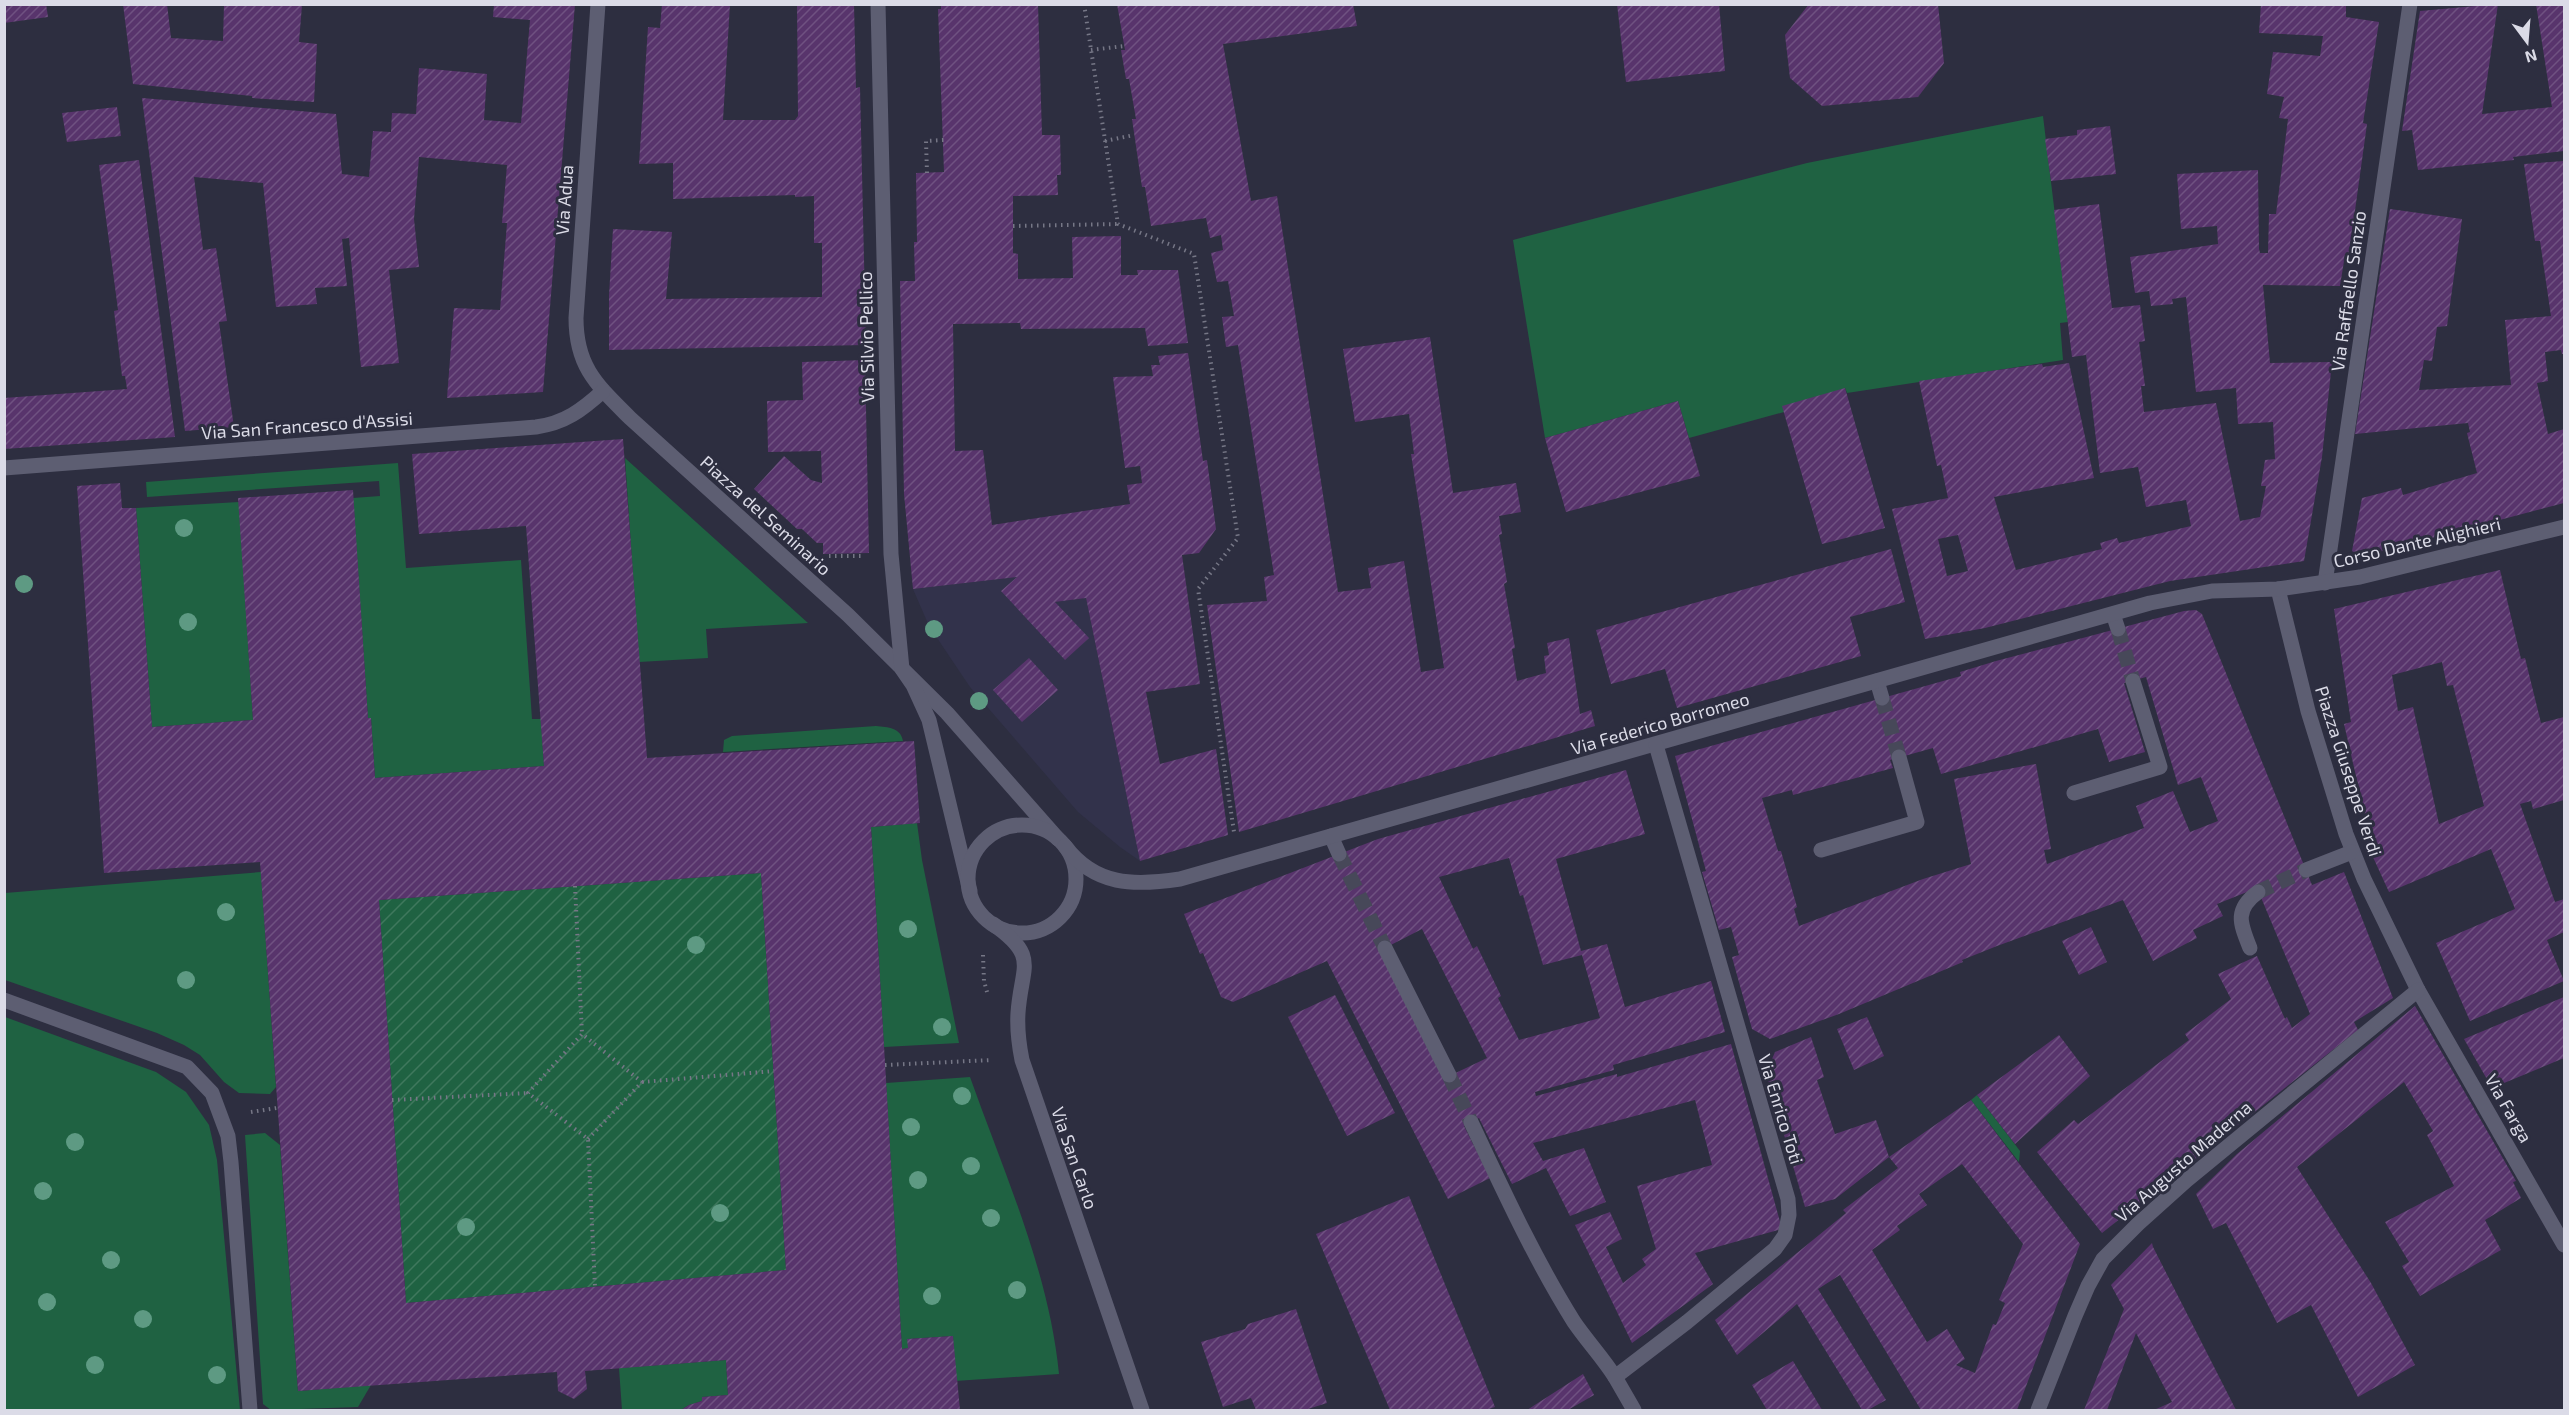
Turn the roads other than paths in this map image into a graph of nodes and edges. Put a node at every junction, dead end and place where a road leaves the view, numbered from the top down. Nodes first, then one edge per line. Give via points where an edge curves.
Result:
1 (598, 4) edge
2 (878, 4) edge
3 (2410, 4) edge
4 (603, 391) junction
5 (4, 468) edge
6 (2565, 527) edge
7 (2325, 583) junction
8 (2277, 589) junction
9 (2113, 614) junction
10 (2118, 629) tunnel mouth
11 (902, 669) junction
12 (1877, 681) junction
13 (2133, 681) tunnel mouth
14 (1882, 698) tunnel mouth
15 (1656, 745) junction
16 (1899, 757) tunnel mouth
17 (2074, 793) dead end
18 (1331, 837) junction
19 (1062, 842) junction
20 (1821, 850) dead end
21 (2352, 852) junction
22 (1339, 854) tunnel mouth
23 (2306, 870) tunnel mouth
24 (970, 891) junction
25 (2258, 892) tunnel mouth
26 (993, 924) junction
27 (1385, 948) tunnel mouth
28 (2250, 948) dead end
29 (2418, 990) junction
30 (4, 1000) edge
31 (1449, 1075) tunnel mouth
32 (1471, 1122) tunnel mouth
33 (2565, 1245) edge
34 (1615, 1377) junction
35 (250, 1410) edge
36 (1142, 1410) edge
37 (1634, 1410) edge
38 (2038, 1410) edge

1 - 4 street, Via Adua via 576,334 582,361
2 - 11 street, Via Silvio Pellico via 891,554
3 - 7 street, Via Raffaello Sanzio
4 - 5 street, Via San Francesco d'Assisi via 577,414 536,427
4 - 11 street, Piazza del Seminario
6 - 7 street, Corso Dante Alighieri
7 - 8 street, Corso Dante Alighieri
8 - 9 street, Via Federico Borromeo via 2191,594
8 - 21 street, Piazza Giuseppe Verdi via 2308,711
9 - 10 street
9 - 12 street, Via Federico Borromeo
11 - 19 street, Piazza del Seminario via 947,713
11 - 24 street, Piazza del Seminario via 930,720
12 - 14 street
12 - 15 street, Via Federico Borromeo
13 - 17 street via 2160,767
15 - 18 street, Via Federico Borromeo
15 - 34 street, Via Enrico Toti via 1788,1198 1789,1215 1785,1235 1761,1262
16 - 20 street via 1917,822
18 - 19 street, Via Federico Borromeo via 1180,879 1147,883 1095,874 1079,863
18 - 22 street
19 - 24 street via 1026,825 999,830 976,851 969,867
19 - 26 street, Piazza del Seminario via 1073,862 1076,880 1063,913 1032,932 1007,930
21 - 23 street
21 - 29 street, Piazza Giuseppe Verdi
24 - 26 street, Piazza del Seminario via 976,906
25 - 28 street via 2241,909
26 - 36 street, Via San Carlo via 1020,947 1024,956 1017,1016 1022,1060
27 - 31 street
29 - 33 street, Via Farga
29 - 38 street, Via Augusto Maderna via 2187,1180 2103,1259 2075,1316
30 - 35 street via 187,1067 212,1093 223,1118 230,1153
32 - 34 street via 1528,1242 1591,1347
34 - 37 street

